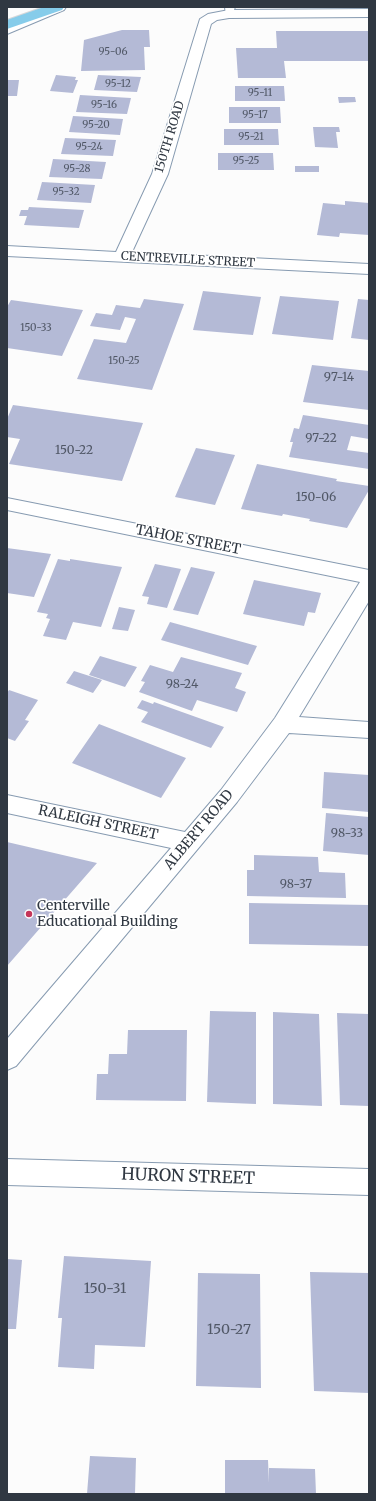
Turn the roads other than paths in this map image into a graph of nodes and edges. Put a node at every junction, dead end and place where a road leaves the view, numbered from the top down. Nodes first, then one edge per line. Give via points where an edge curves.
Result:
1 (58, 7) edge
2 (230, 10) edge
3 (369, 13) edge
4 (7, 25) edge
5 (7, 30) edge
6 (7, 251) edge
7 (122, 257) junction
8 (369, 269) edge
9 (7, 504) edge
10 (369, 577) edge
11 (369, 584) edge
12 (283, 724) junction
13 (369, 730) edge
14 (7, 804) edge
15 (189, 842) junction
16 (7, 1058) edge
17 (7, 1172) edge
18 (369, 1182) edge

1 - 4 highway
1 - 5 street
2 - 3 street
2 - 7 street, 150TH ROAD via 213,17 203,27 160,174
6 - 7 street, CENTREVILLE STREET
7 - 8 street, CENTREVILLE STREET
9 - 10 street, TAHOE STREET
11 - 12 street, ALBERT ROAD
12 - 13 street
12 - 15 street, ALBERT ROAD via 229,796
14 - 15 street, RALEIGH STREET
15 - 16 street, ALBERT ROAD
17 - 18 street, HURON STREET

